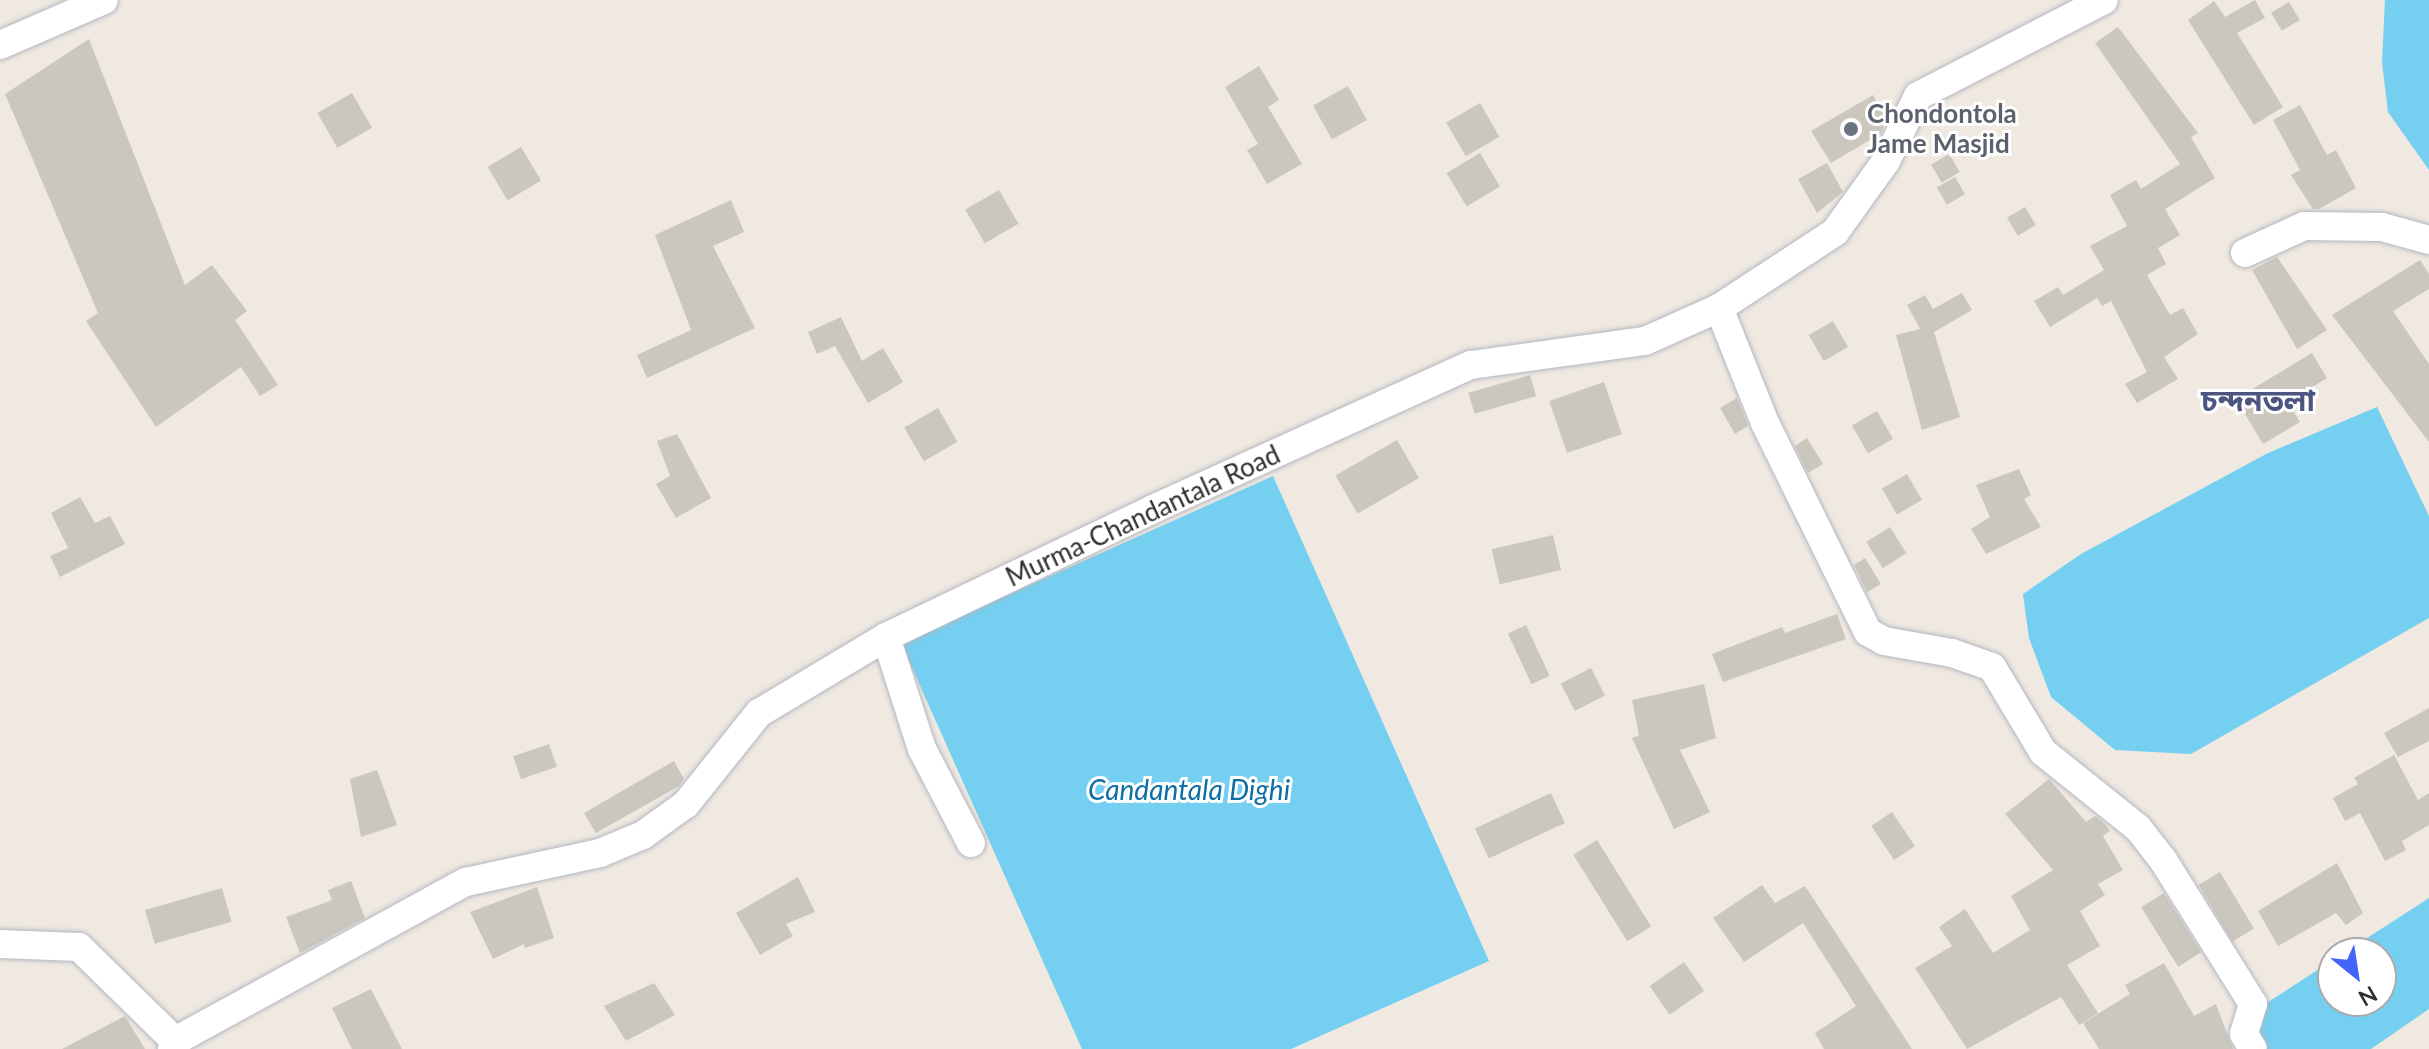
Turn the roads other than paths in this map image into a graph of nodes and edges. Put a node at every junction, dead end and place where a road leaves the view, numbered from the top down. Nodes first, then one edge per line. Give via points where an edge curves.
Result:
1 (104, 0) edge
2 (2104, 0) edge
3 (0, 45) edge
4 (2429, 240) edge
5 (2245, 253) dead end
6 (1719, 308) junction
7 (886, 637) junction
8 (971, 843) dead end
9 (0, 944) edge
10 (174, 1045) edge
11 (2253, 1049) edge

1 - 3 street
2 - 6 street, Murma-Chandantala Road via 1918,96 1886,161 1835,232
4 - 5 street via 2382,227 2304,226
6 - 7 street, Murma-Chandantala Road via 1645,341 1471,365
6 - 11 street via 1765,423 1868,632 1884,641 1952,653 1992,667 2043,752 2138,828 2163,860 2253,1004 2244,1034
7 - 8 street via 922,749
7 - 10 street, Murma-Chandantala Road via 759,713 686,804 643,835 600,853 466,882
9 - 10 street via 79,947

